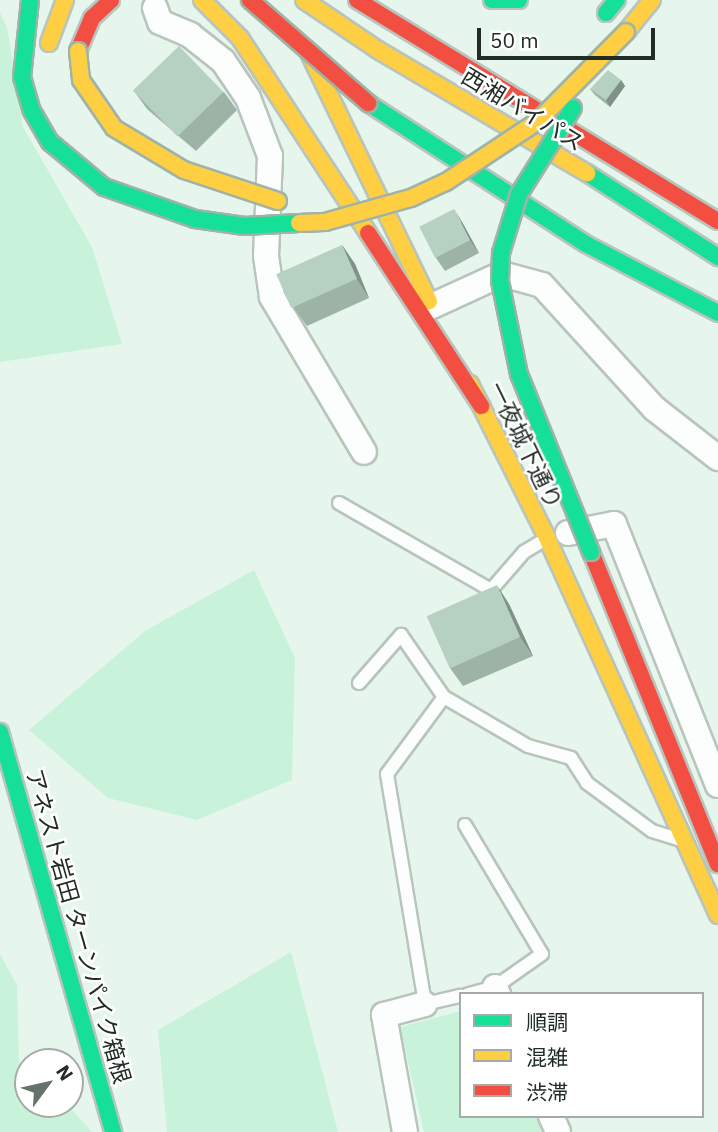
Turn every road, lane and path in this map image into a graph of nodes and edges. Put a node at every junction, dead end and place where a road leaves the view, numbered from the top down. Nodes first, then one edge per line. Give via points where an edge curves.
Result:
1 (30, 0) edge
2 (65, 0) edge
3 (111, 0) edge
4 (202, 0) edge
5 (250, 0) edge
6 (287, 0) edge
7 (304, 0) edge
8 (357, 0) edge
9 (492, 0) edge
10 (519, 0) edge
11 (617, 0) edge
12 (652, 0) edge
13 (155, 8) dead end
14 (598, 23) dead end
15 (626, 32) junction
16 (47, 65) dead end
17 (539, 92) dead end
18 (431, 165) dead end
19 (147, 183) dead end
20 (384, 183) dead end
21 (180, 195) dead end
22 (317, 198) dead end
23 (240, 206) dead end
24 (718, 221) edge
25 (718, 257) edge
26 (432, 306) junction
27 (718, 313) edge
28 (481, 406) junction
29 (364, 452) dead end
30 (718, 458) edge
31 (339, 502) dead end
32 (547, 538) junction
33 (359, 683) dead end
34 (444, 697) junction
35 (0, 732) edge
36 (713, 763) edge
37 (718, 785) edge
38 (465, 825) dead end
39 (687, 841) junction
40 (718, 864) edge
41 (718, 915) edge
42 (496, 990) edge
43 (459, 996) edge
44 (425, 1004) junction
45 (113, 1132) edge
46 (405, 1132) edge

1 - 15 main road, bridge via 22,77 32,111 50,142 83,172 128,197 195,219 245,226 325,222 411,198 446,182 538,121
2 - 16 main road via 49,43
3 - 23 main road, bridge via 92,18 78,51 81,80 114,128 184,170 285,200
4 - 28 main road via 240,38
5 - 27 main road, bridge via 369,103 586,244
6 - 26 main road, 一夜城下通り via 340,122
7 - 25 main road, 西湘バイパス, bridge via 378,50 658,215
8 - 24 main road, 西湘バイパス, bridge
9 - 10 main road
11 - 14 main road
12 - 15 main road
13 - 29 street via 160,22 190,35 223,61 248,98 270,156 266,256 272,297
15 - 40 main road, bridge via 528,173 501,253 499,281 508,339
17 - 18 main road via 496,129
19 - 21 main road
20 - 22 main road
26 - 28 main road, 一夜城下通り
26 - 30 street via 502,274 542,285 655,409
28 - 32 main road, 一夜城下通り
31 - 32 lane via 491,590 524,552
32 - 36 street via 614,524
32 - 39 main road, 一夜城下通り
33 - 34 lane via 401,635
34 - 39 lane via 528,746 571,758 587,783 652,831
34 - 44 lane via 387,774
35 - 45 main road, アネスト岩田 ターンパイク箱根
36 - 37 street
38 - 42 lane via 542,954
39 - 41 main road, 一夜城下通り
43 - 44 lane
44 - 46 street via 384,1015

